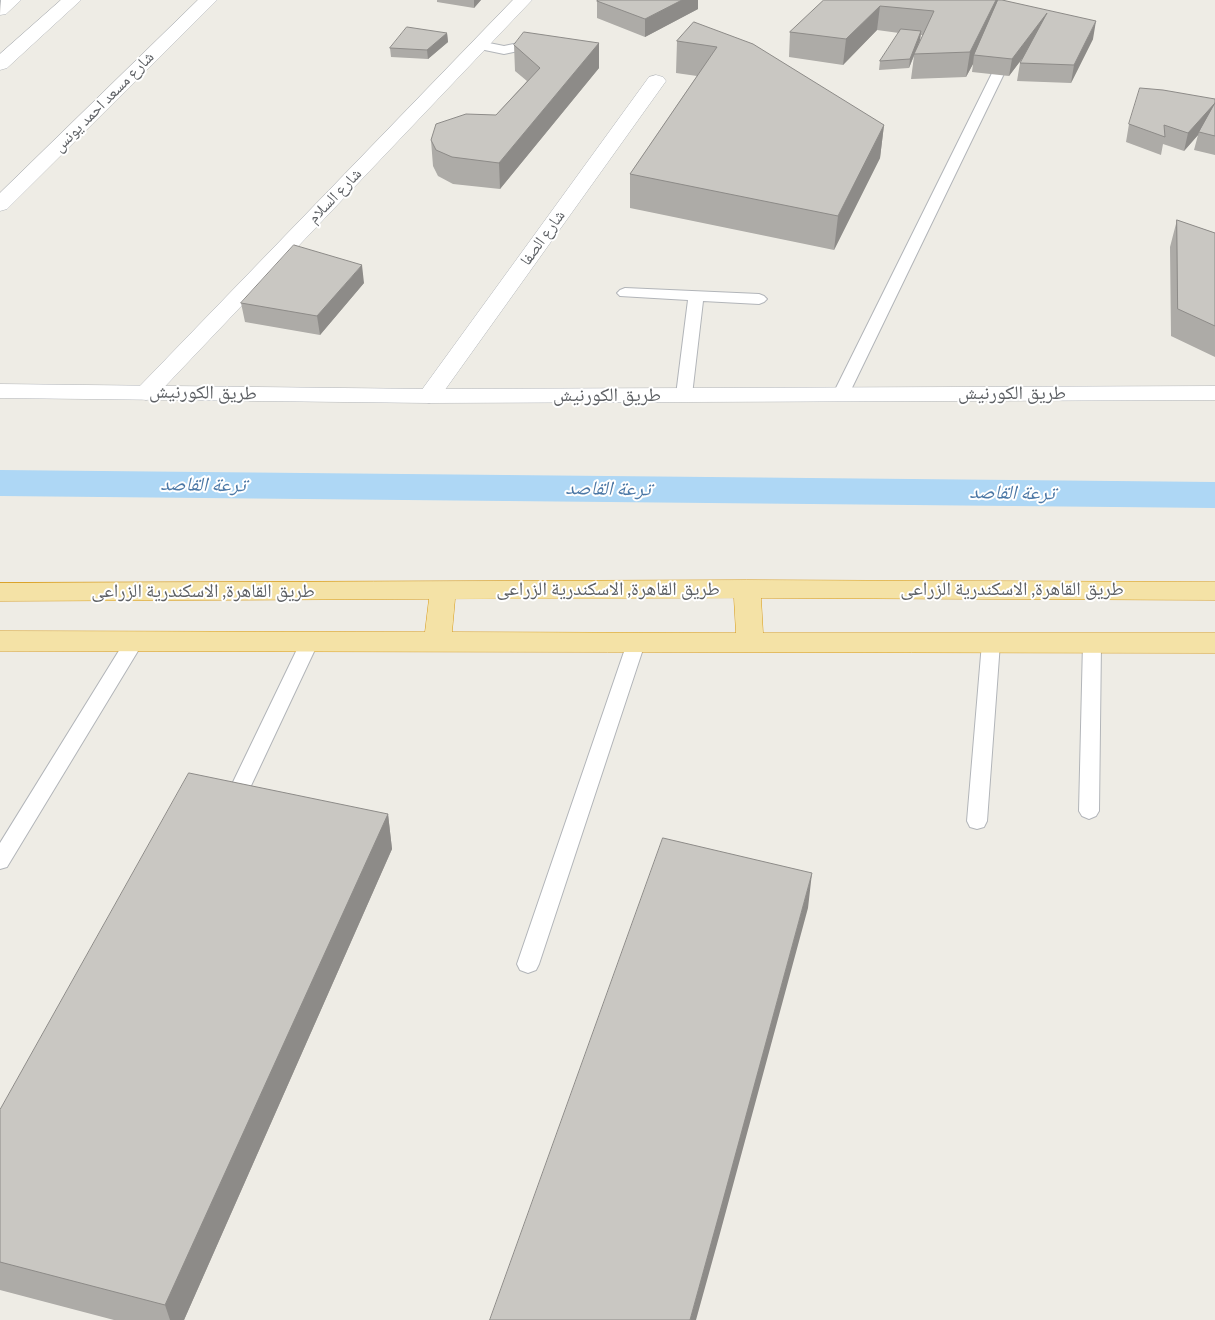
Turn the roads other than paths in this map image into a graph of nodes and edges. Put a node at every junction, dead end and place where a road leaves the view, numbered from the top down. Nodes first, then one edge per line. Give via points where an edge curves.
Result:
1 (12, 0) edge
2 (72, 0) edge
3 (208, 0) edge
4 (523, 0) edge
5 (0, 10) edge
6 (548, 44) edge
7 (479, 45) junction
8 (1009, 50) edge
9 (0, 64) edge
10 (656, 81) dead end
11 (0, 205) edge
12 (624, 294) dead end
13 (696, 296) junction
14 (759, 299) dead end
15 (0, 391) edge
16 (146, 393) junction
17 (1215, 393) edge
18 (841, 394) junction
19 (684, 395) junction
20 (429, 396) junction
21 (748, 589) junction
22 (443, 591) junction
23 (1215, 591) edge
24 (0, 592) edge
25 (0, 641) edge
26 (135, 641) junction
27 (310, 641) junction
28 (438, 642) junction
29 (636, 642) junction
30 (750, 643) junction
31 (991, 643) junction
32 (1092, 643) junction
33 (1215, 643) edge
34 (1089, 811) dead end
35 (226, 818) edge
36 (977, 821) dead end
37 (0, 862) edge
38 (528, 964) dead end

1 - 5 street
2 - 9 street
3 - 11 street, شارع مسعد احمد يونس
4 - 7 street, شارع السلام
6 - 7 lane via 531,43 504,50
7 - 16 street, شارع السلام
8 - 18 lane
10 - 20 street, شارع الصفا
12 - 13 lane
13 - 14 lane
13 - 19 lane
15 - 16 street, طريق الكورنيش
16 - 20 street, طريق الكورنيش
17 - 18 street, طريق الكورنيش
18 - 19 street, طريق الكورنيش
19 - 20 street, طريق الكورنيش
21 - 22 highway, طريق القاهرة, الاسكندرية الزراعى
21 - 23 highway, طريق القاهرة, الاسكندرية الزراعى
21 - 30 highway
22 - 24 highway, طريق القاهرة, الاسكندرية الزراعى
22 - 28 highway
25 - 26 highway
26 - 27 highway
26 - 37 lane
27 - 28 highway
27 - 35 lane
28 - 29 highway
29 - 30 highway
29 - 38 lane
30 - 31 highway
31 - 32 highway
31 - 36 lane
32 - 33 highway
32 - 34 lane

